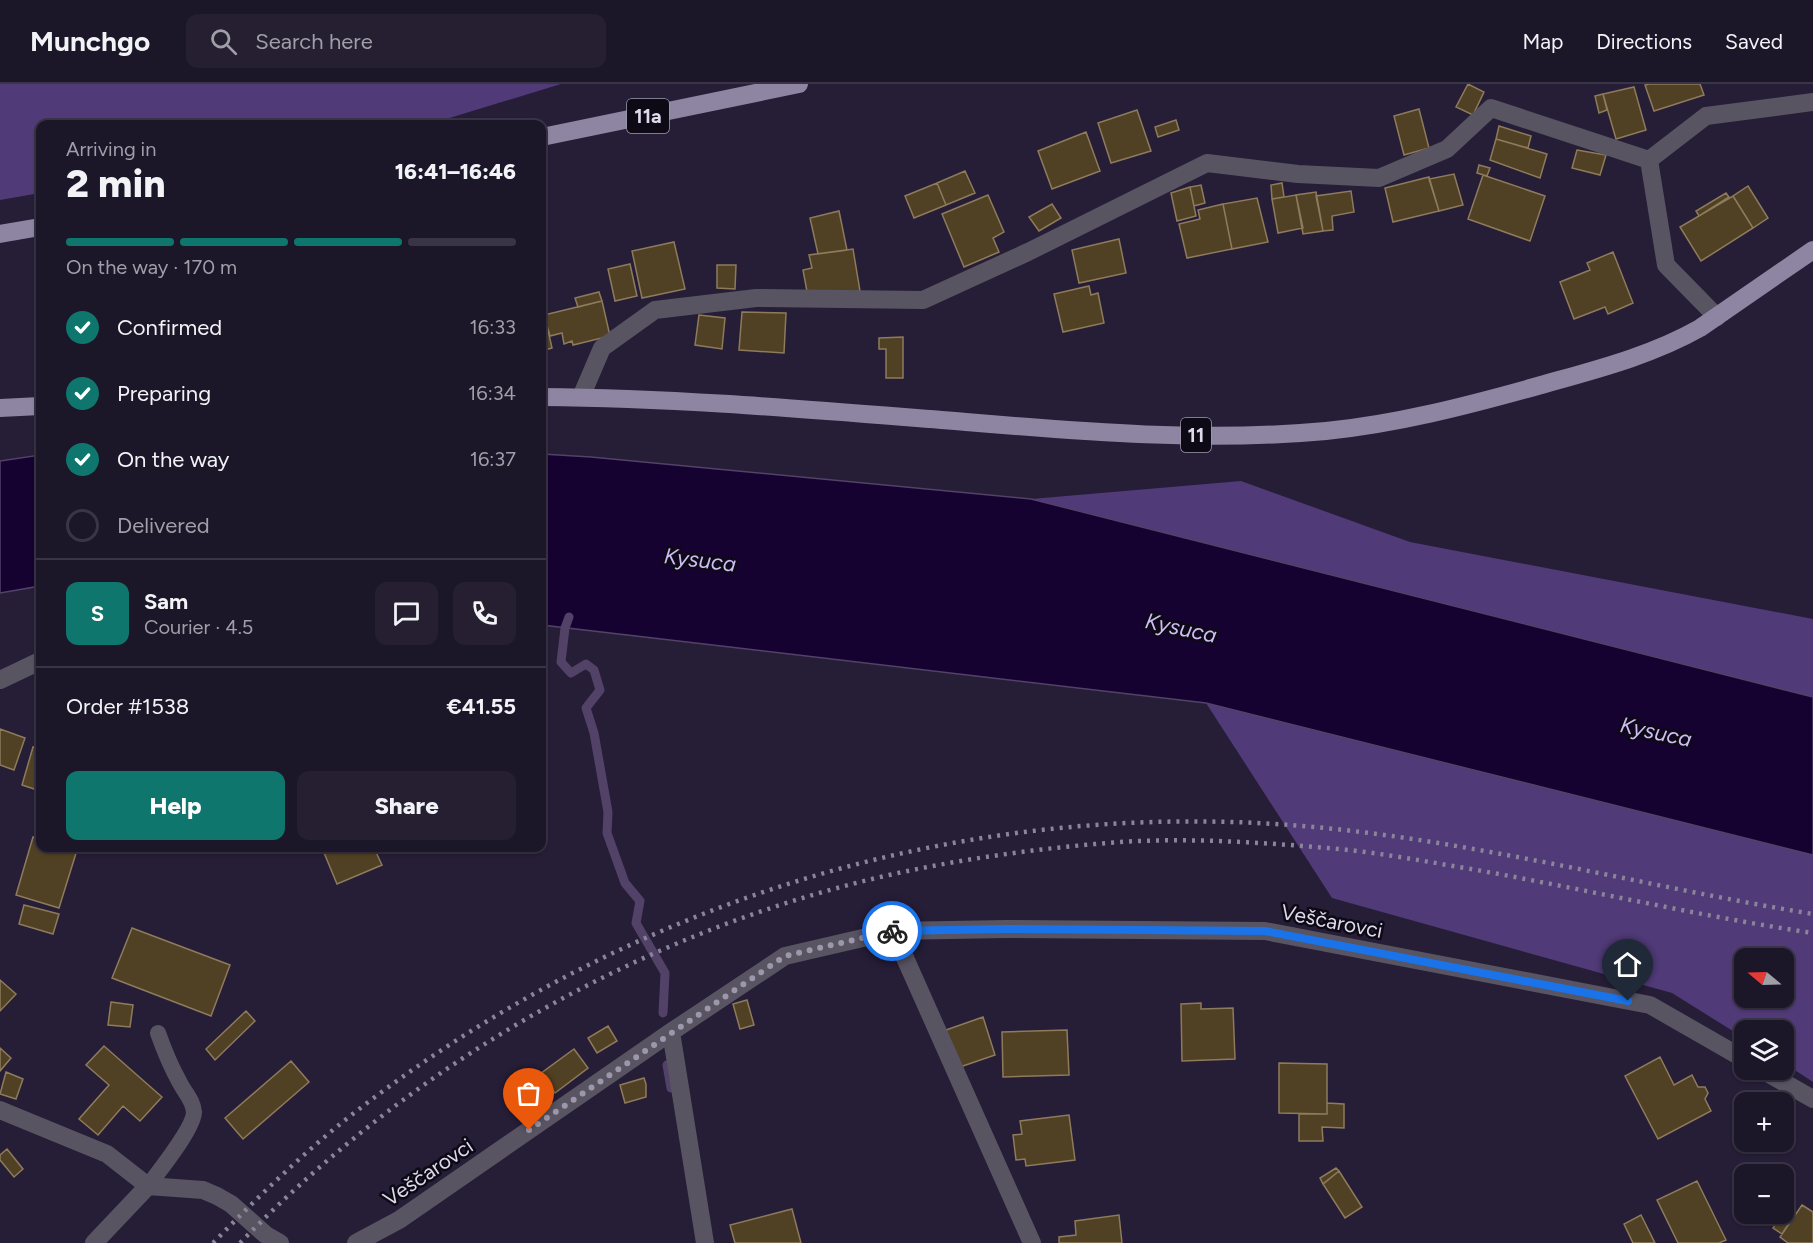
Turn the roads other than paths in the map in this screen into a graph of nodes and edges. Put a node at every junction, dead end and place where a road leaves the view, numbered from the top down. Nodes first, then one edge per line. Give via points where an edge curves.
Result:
1 (799, 84) edge
2 (1813, 102) edge
3 (546, 136) edge
4 (1649, 160) junction
5 (36, 228) edge
6 (0, 234) edge
7 (1813, 250) edge
8 (1717, 317) junction
9 (546, 397) edge
10 (581, 397) junction
11 (36, 406) edge
12 (0, 408) edge
13 (36, 663) edge
14 (0, 680) edge
15 (892, 931) junction
16 (670, 1032) junction
17 (158, 1033) dead end
18 (1734, 1053) edge
19 (1780, 1080) edge
20 (1813, 1099) edge
21 (0, 1110) edge
22 (148, 1186) junction
23 (94, 1243) edge
24 (280, 1243) edge
25 (356, 1243) edge
26 (705, 1243) edge
27 (1032, 1243) edge

1 - 3 main road, 11a
2 - 4 street via 1706,116
4 - 8 street via 1666,265
4 - 10 street via 1491,108 1447,148 1378,178 1298,174 1208,163 923,300 756,298 655,310 602,348
5 - 6 main road
7 - 8 main road, 11
8 - 10 main road, 11 via 1683,338 1615,364 1493,398 1371,425 1285,434 1154,435
9 - 10 main road, 11
11 - 12 main road
13 - 14 street
15 - 16 street, Veščarovci via 785,956
15 - 18 street, Veščarovci via 1265,931 1650,1005
15 - 27 street
16 - 25 street, Veščarovci via 399,1220
16 - 26 street
17 - 22 lane via 165,1055 192,1101 194,1114 187,1132
19 - 20 street
21 - 22 street via 106,1154
22 - 23 street
22 - 24 street via 203,1190 217,1196

